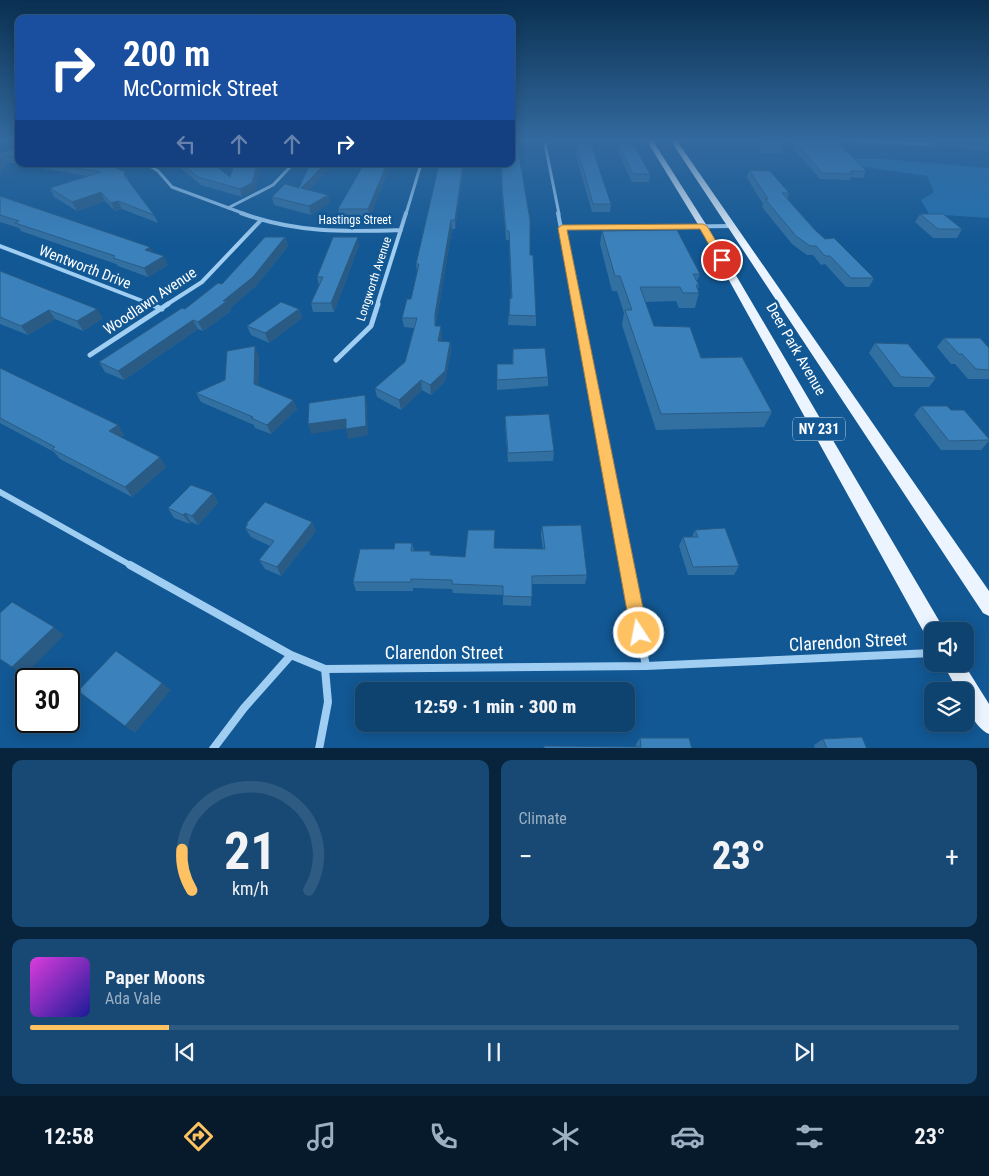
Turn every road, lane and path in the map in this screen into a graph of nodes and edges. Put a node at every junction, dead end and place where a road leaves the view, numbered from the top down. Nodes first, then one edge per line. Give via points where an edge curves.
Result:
1 (162, 176) edge
2 (284, 176) edge
3 (417, 176) edge
4 (551, 176) edge
5 (672, 176) edge
6 (698, 176) edge
7 (228, 208) junction
8 (261, 220) junction
9 (703, 226) junction
10 (732, 226) junction
11 (562, 228) junction
12 (401, 230) junction
13 (0, 246) edge
14 (162, 309) junction
15 (90, 355) dead end
16 (336, 360) dead end
17 (0, 492) edge
18 (989, 607) edge
19 (929, 622) edge
20 (924, 653) edge
21 (292, 654) junction
22 (646, 666) junction
23 (325, 669) junction
24 (958, 672) edge
25 (989, 723) edge
26 (214, 748) edge
27 (319, 748) edge

1 - 7 street, Hastings Street via 172,187
2 - 7 street via 262,192
3 - 12 street, Longworth Avenue
4 - 11 street
5 - 9 main road, Deer Park Avenue / NY 231
6 - 10 main road, Deer Park Avenue / NY 231
7 - 8 street, Hastings Street
8 - 12 street, Hastings Street via 306,230
8 - 14 street, Woodlawn Avenue via 202,282
9 - 10 street
9 - 11 street
9 - 19 main road, Deer Park Avenue / NY 231
10 - 18 main road, Deer Park Avenue / NY 231
11 - 22 street
12 - 16 street, Longworth Avenue via 371,326
13 - 14 street, Wentworth Drive
14 - 15 street, Woodlawn Avenue
17 - 21 street, Clarendon Street
20 - 22 street, Clarendon Street
21 - 23 street, Clarendon Street
21 - 26 street
22 - 23 street, Clarendon Street
23 - 27 street via 328,702
24 - 25 main road

